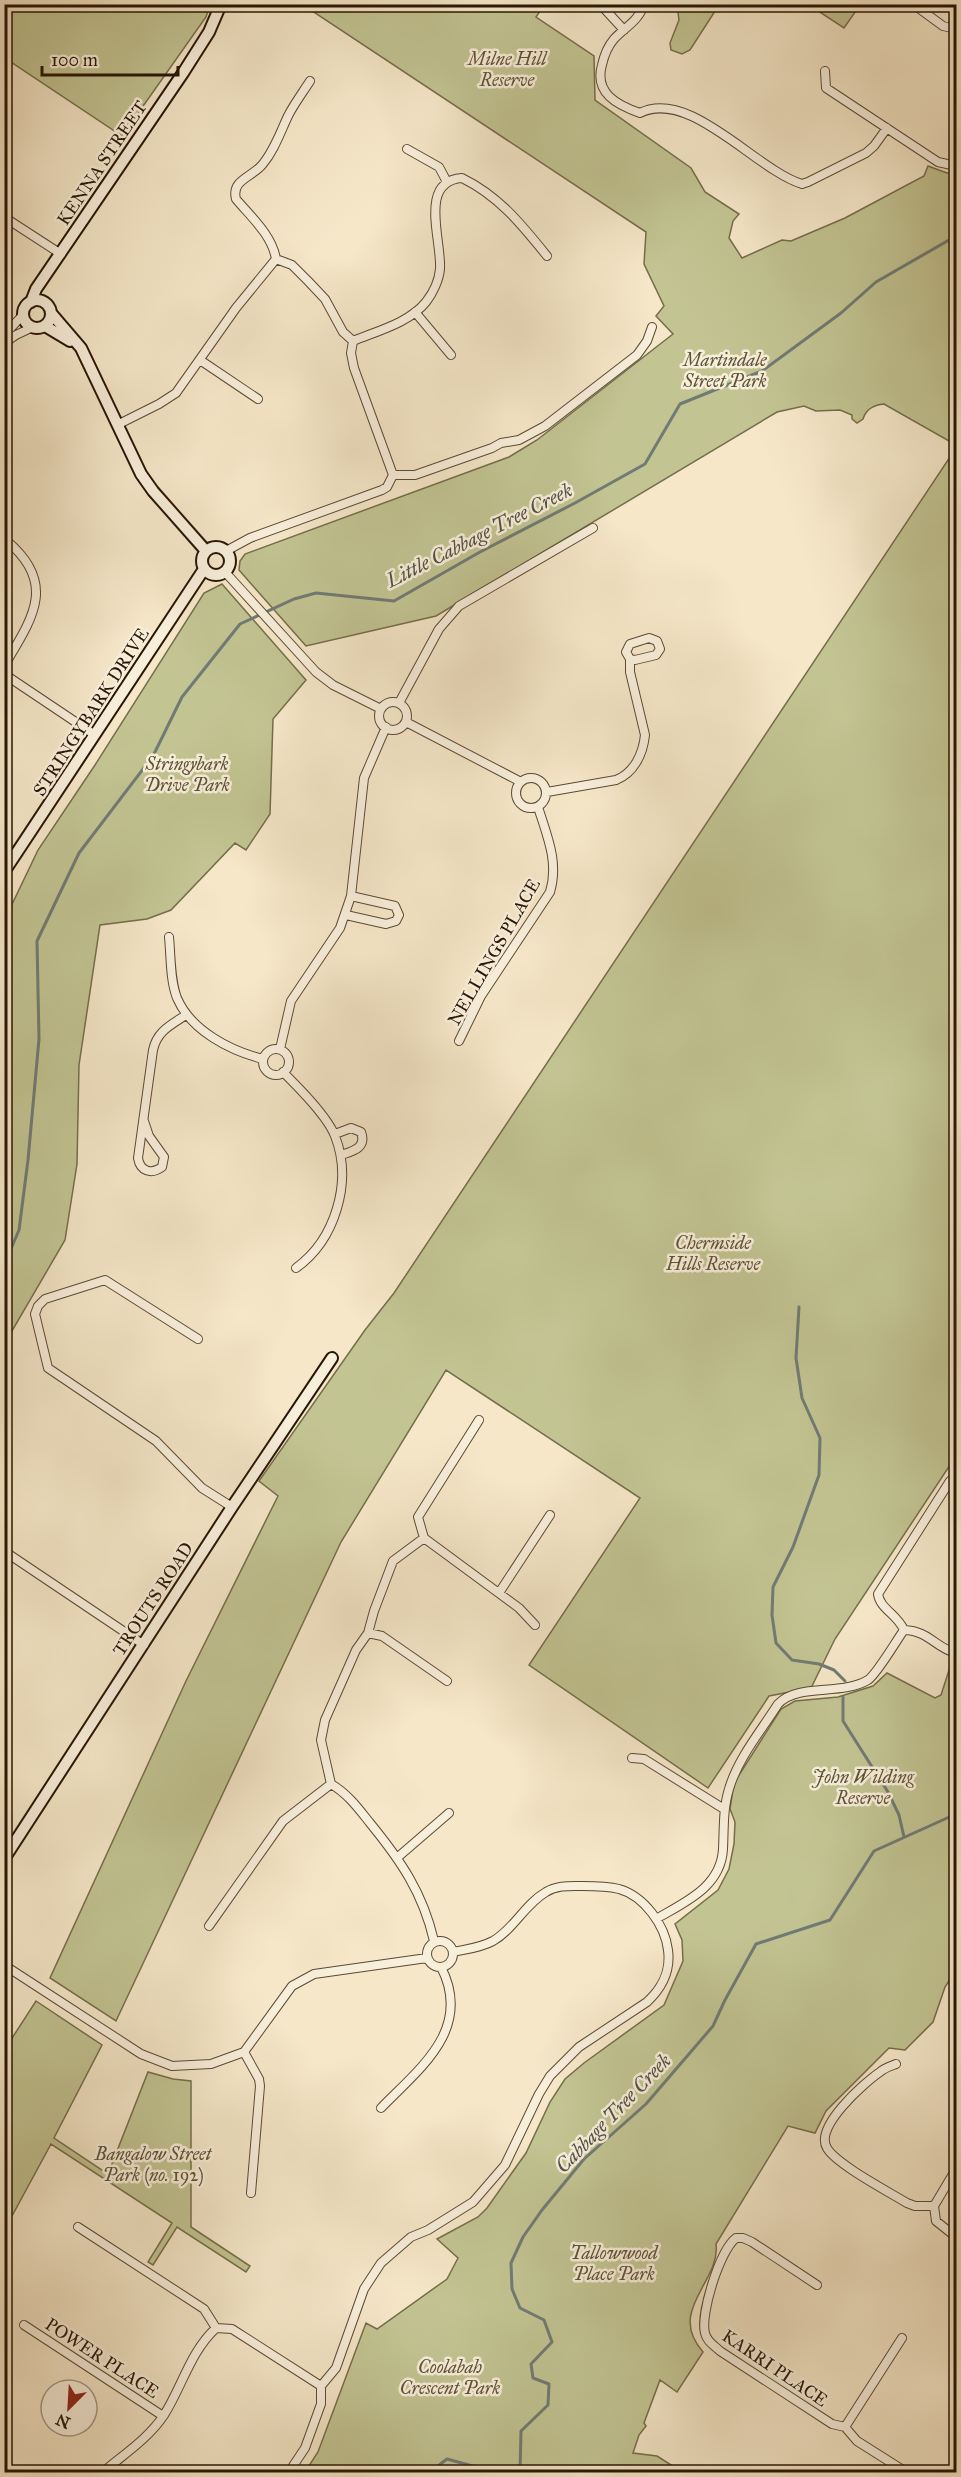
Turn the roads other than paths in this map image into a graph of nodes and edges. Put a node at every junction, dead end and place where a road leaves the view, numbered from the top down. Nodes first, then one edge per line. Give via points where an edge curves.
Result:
1 (220, 4) edge
2 (600, 4) edge
3 (644, 4) edge
4 (913, 4) edge
5 (957, 29) edge
6 (624, 30) junction
7 (825, 71) dead end
8 (310, 81) dead end
9 (887, 128) junction
10 (407, 149) dead end
11 (957, 166) edge
12 (447, 182) junction
13 (4, 217) edge
14 (61, 254) junction
15 (547, 256) dead end
16 (276, 259) junction
17 (45, 277) junction
18 (31, 302) junction
19 (45, 303) junction
20 (416, 312) junction
21 (51, 313) junction
22 (23, 315) junction
23 (45, 326) junction
24 (33, 327) junction
25 (652, 327) dead end
26 (4, 335) edge
27 (353, 341) junction
28 (4, 343) edge
29 (81, 348) junction
30 (451, 354) dead end
31 (200, 360) junction
32 (258, 399) dead end
33 (117, 425) junction
34 (393, 475) junction
35 (593, 528) dead end
36 (7, 541) dead end
37 (206, 551) junction
38 (226, 551) junction
39 (204, 569) junction
40 (225, 572) junction
41 (630, 659) dead end
42 (4, 666) edge
43 (4, 674) edge
44 (399, 703) junction
45 (381, 710) junction
46 (406, 722) junction
47 (386, 727) junction
48 (95, 735) junction
49 (521, 782) junction
50 (547, 792) junction
51 (538, 807) junction
52 (4, 872) edge
53 (351, 896) junction
54 (346, 915) junction
55 (169, 937) dead end
56 (186, 1015) junction
57 (459, 1041) dead end
58 (280, 1049) junction
59 (264, 1059) junction
60 (283, 1072) junction
61 (144, 1121) junction
62 (335, 1134) junction
63 (341, 1155) junction
64 (296, 1268) dead end
65 (198, 1339) dead end
66 (332, 1358) dead end
67 (479, 1420) dead end
68 (957, 1476) edge
69 (232, 1507) junction
70 (550, 1515) dead end
71 (424, 1538) junction
72 (4, 1551) edge
73 (499, 1593) junction
74 (535, 1625) dead end
75 (904, 1630) junction
76 (368, 1633) junction
77 (144, 1645) junction
78 (957, 1653) edge
79 (447, 1681) dead end
80 (632, 1758) dead end
81 (331, 1784) junction
82 (724, 1809) junction
83 (449, 1813) dead end
84 (398, 1857) junction
85 (4, 1859) edge
86 (656, 1919) junction
87 (209, 1926) dead end
88 (434, 1941) junction
89 (453, 1952) junction
90 (427, 1958) junction
91 (4, 1965) edge
92 (441, 1967) junction
93 (244, 2052) junction
94 (897, 2064) dead end
95 (381, 2108) dead end
96 (957, 2169) edge
97 (251, 2193) dead end
98 (933, 2206) junction
99 (78, 2227) dead end
100 (957, 2237) edge
101 (817, 2284) dead end
102 (24, 2325) dead end
103 (216, 2328) junction
104 (902, 2338) dead end
105 (321, 2386) junction
106 (163, 2416) junction
107 (845, 2427) junction
108 (103, 2472) edge
109 (289, 2472) edge
110 (906, 2472) edge

1 - 14 street, KENNA STREET via 209,32 183,73
2 - 6 street
3 - 6 street via 638,17
4 - 5 street via 943,26
6 - 9 street via 606,52 601,69 601,82 612,101 640,113 654,109 691,115 802,184 866,153
7 - 9 street via 826,88
8 - 16 street via 268,157 234,192 269,239
9 - 11 street via 938,162
10 - 12 street via 439,167
12 - 15 street via 462,178 492,195
12 - 20 street via 440,189 435,207 440,271 430,297
13 - 14 street
14 - 17 street, KENNA STREET
16 - 27 street via 292,266 325,299 343,332
16 - 31 street
17 - 18 street, KENNA STREET
17 - 19 street
18 - 19 street
18 - 22 street, KENNA STREET
19 - 21 street
20 - 27 street
20 - 30 street
21 - 23 street
21 - 29 street
22 - 24 street
22 - 26 street, KENNA STREET
23 - 24 street
23 - 29 street
24 - 28 street
25 - 34 street via 648,341 637,355 545,426 519,440 415,475
27 - 34 street via 354,368
29 - 33 street
31 - 32 street
31 - 33 street via 176,393
33 - 37 street via 153,491
34 - 38 street via 382,490 250,538
35 - 44 street via 459,606 439,629
36 - 42 street via 30,564 37,599 31,621
37 - 38 street via 214,547
37 - 39 street, STRINGYBARK DRIVE via 202,558
38 - 40 street via 230,564
39 - 40 street via 217,575
39 - 48 street, STRINGYBARK DRIVE
40 - 45 street via 316,672
41 - 50 street via 645,735 636,762 624,777 616,780
43 - 48 street
44 - 45 street via 391,702
44 - 46 street via 406,711
45 - 47 street
46 - 47 street via 395,729
46 - 49 street
47 - 53 street via 364,778
48 - 52 street, STRINGYBARK DRIVE
49 - 50 street via 539,780
49 - 51 street via 516,790 517,799 528,808
50 - 51 street
51 - 57 street, NELLINGS PLACE via 552,851 554,878 550,892 481,996
53 - 54 street
53 - 54 street via 395,906 399,915 392,924
54 - 58 street via 291,1000
55 - 56 street via 174,987
56 - 59 street via 227,1046
56 - 61 street via 162,1031 155,1042
58 - 59 street via 271,1050
58 - 60 street via 289,1060
59 - 60 street via 267,1071
60 - 62 street
61 - 61 street via 149,1136 165,1157 162,1167 155,1172 146,1171 138,1163
62 - 63 street
62 - 63 street via 351,1128 363,1136 360,1147
63 - 64 street via 342,1182 331,1223 318,1250
65 - 69 street via 105,1280 45,1299 35,1314 48,1368 156,1441 202,1488
66 - 69 street, TROUTS ROAD
67 - 71 street via 418,1517
68 - 75 street via 950,1481 878,1594 879,1601 899,1619
69 - 77 street, TROUTS ROAD
70 - 73 street
71 - 73 street
71 - 76 street via 393,1562
72 - 77 street
73 - 74 street
75 - 78 street via 918,1631
75 - 82 street via 870,1679 840,1690 796,1694 782,1700 735,1771
76 - 79 street via 382,1636
76 - 81 street via 356,1650 325,1720 321,1740
77 - 85 street, TROUTS ROAD
80 - 82 street via 644,1759
81 - 84 street via 346,1792
81 - 87 street via 283,1821
82 - 86 street via 723,1853 716,1874 700,1893
83 - 84 street
84 - 88 street via 415,1887
86 - 89 street via 623,1890 561,1887 548,1890 493,1941
86 - 105 street via 669,1955 661,1988 579,2047 550,2076 509,2159 473,2202 411,2237 381,2263 364,2289 336,2368
88 - 89 street via 446,1942
88 - 90 street via 428,1947
89 - 92 street via 452,1961
90 - 92 street via 432,1965
90 - 93 street via 314,1974 292,1986
91 - 93 street via 158,2062 172,2066 211,2064
92 - 95 street via 451,2012 442,2042
93 - 97 street via 260,2086
94 - 98 street via 881,2070 840,2109 826,2131 826,2147 843,2163 907,2203
96 - 98 street
98 - 100 street via 936,2221
99 - 103 street via 204,2309
101 - 107 street, KARRI PLACE via 752,2242 736,2238 714,2280 704,2316 705,2331 708,2341 720,2351 832,2424
102 - 106 street, POWER PLACE
103 - 105 street via 232,2328
103 - 106 street via 182,2376
104 - 107 street
105 - 109 street via 321,2404 305,2448
106 - 108 street
107 - 110 street, KARRI PLACE via 857,2441

